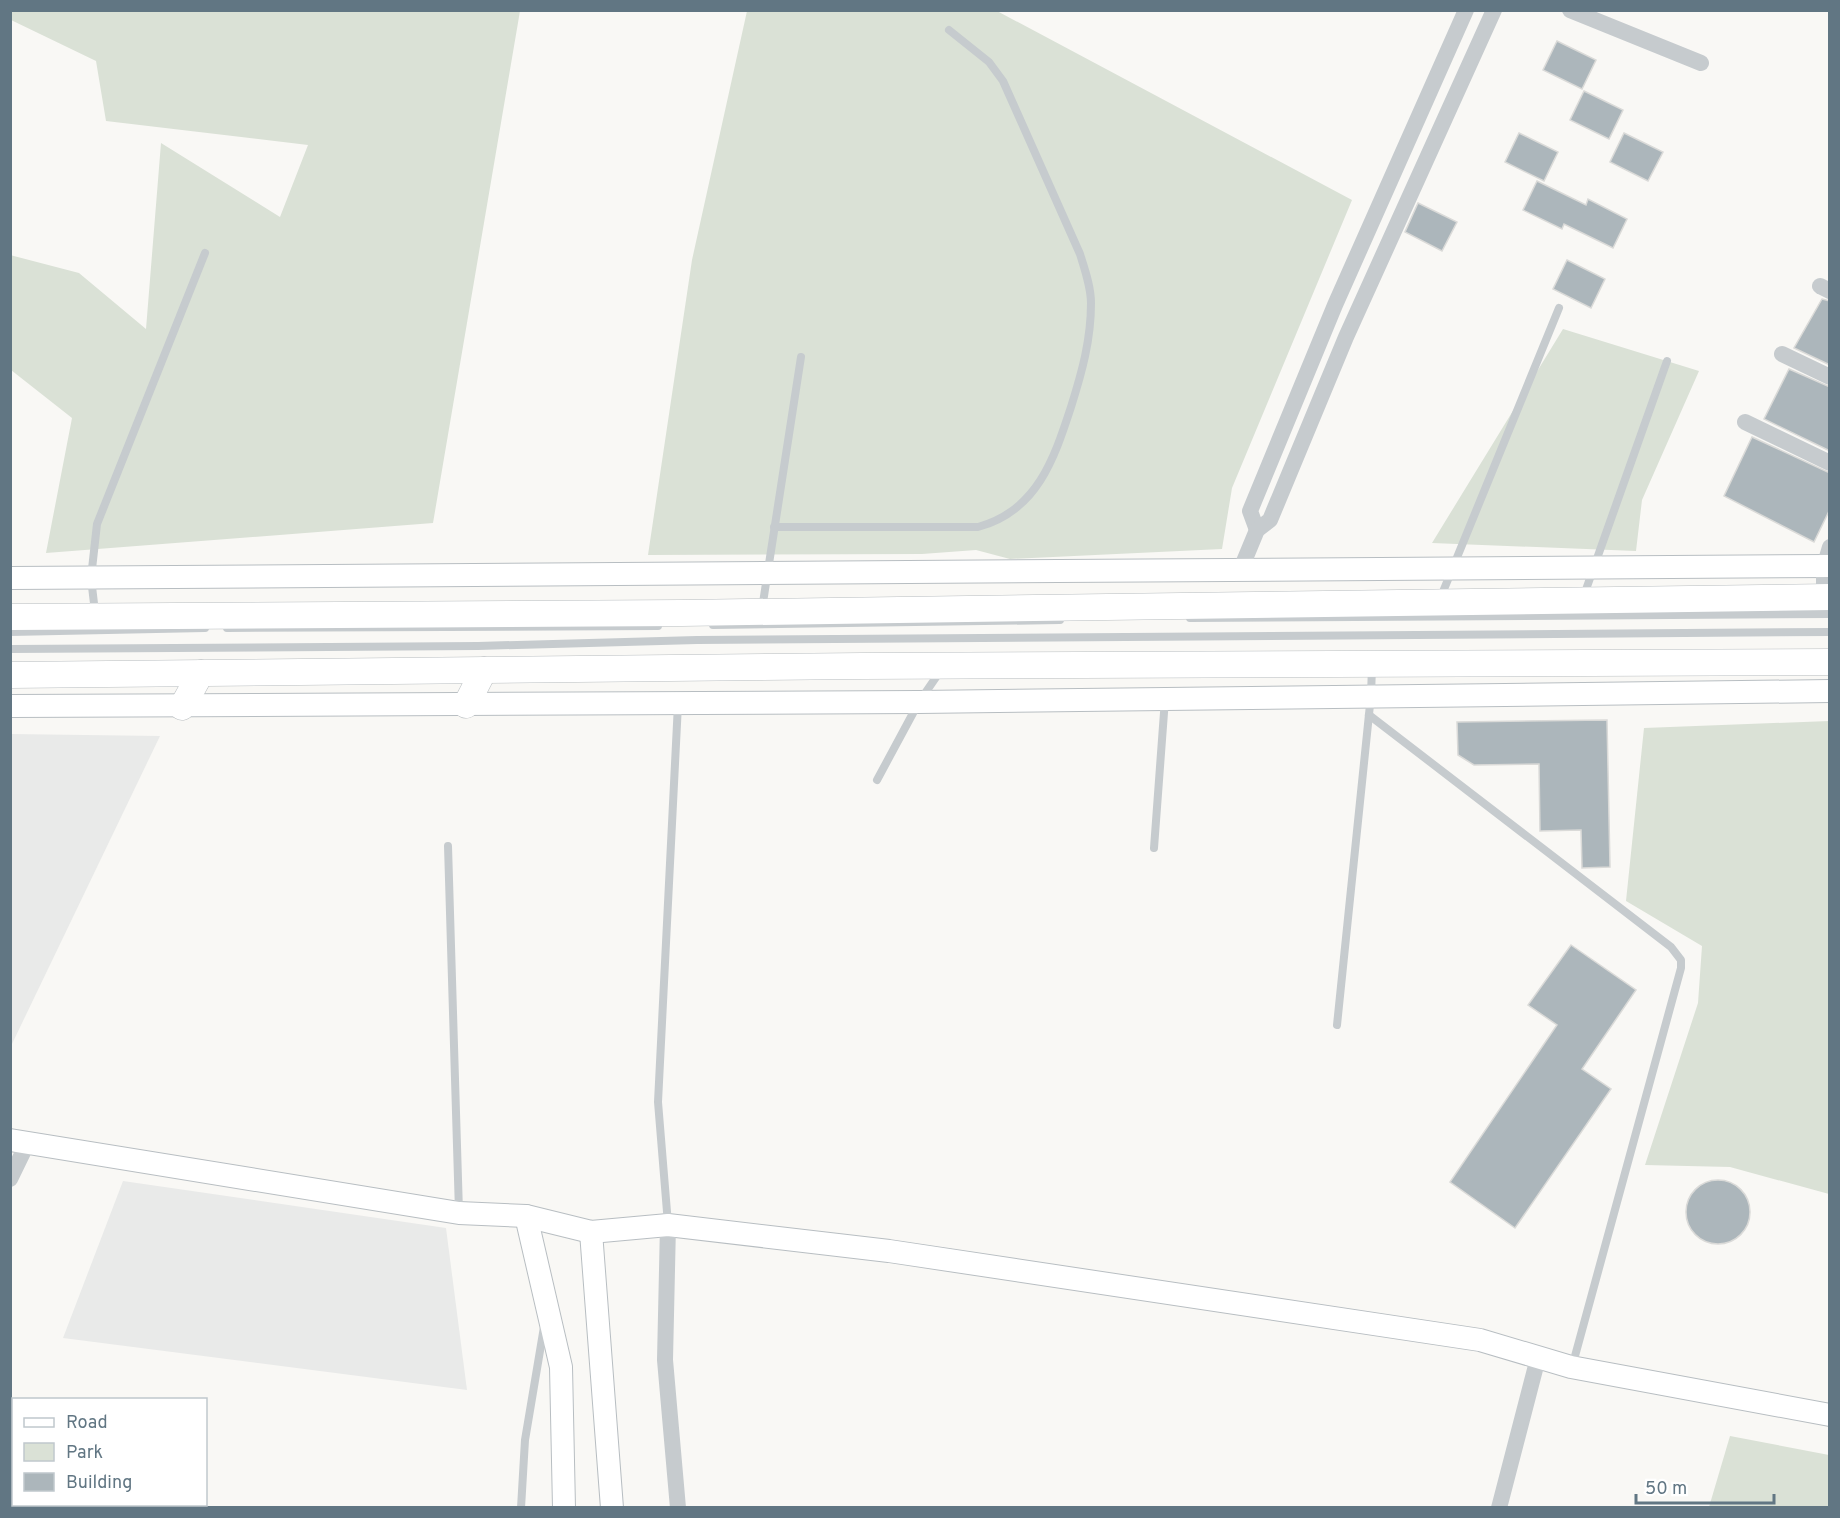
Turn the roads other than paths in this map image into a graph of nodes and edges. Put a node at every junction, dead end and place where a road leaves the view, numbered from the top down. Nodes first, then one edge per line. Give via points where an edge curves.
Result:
1 (1466, 10) edge
2 (1494, 10) edge
3 (1570, 10) edge
4 (949, 30) dead end
5 (1701, 63) dead end
6 (205, 253) dead end
7 (1559, 308) dead end
8 (1782, 354) dead end
9 (801, 357) dead end
10 (1667, 361) dead end
11 (1830, 377) edge
12 (1745, 422) dead end
13 (1830, 463) edge
14 (774, 527) junction
15 (1257, 530) junction
16 (1828, 560) edge
17 (1592, 568) junction
18 (1451, 570) junction
19 (1240, 571) junction
20 (766, 574) junction
21 (10, 578) edge
22 (91, 578) junction
23 (1582, 601) junction
24 (1439, 603) junction
25 (1828, 603) edge
26 (762, 612) junction
27 (10, 616) edge
28 (96, 616) junction
29 (1174, 618) dead end
30 (1069, 620) dead end
31 (705, 625) dead end
32 (669, 626) dead end
33 (10, 632) edge
34 (1830, 632) edge
35 (10, 649) edge
36 (1830, 662) edge
37 (1372, 664) junction
38 (943, 667) junction
39 (484, 670) junction
40 (201, 673) junction
41 (10, 675) edge
42 (1830, 691) edge
43 (1165, 698) junction
44 (919, 702) junction
45 (678, 704) junction
46 (466, 705) junction
47 (1370, 705) junction
48 (10, 706) edge
49 (182, 707) junction
50 (877, 780) dead end
51 (448, 846) dead end
52 (1154, 848) dead end
53 (1337, 1025) dead end
54 (19, 1142) edge
55 (10, 1179) edge
56 (459, 1213) junction
57 (526, 1216) junction
58 (668, 1225) junction
59 (591, 1232) junction
60 (547, 1308) junction
61 (1538, 1358) junction
62 (1571, 1367) junction
63 (1830, 1415) edge
64 (521, 1508) edge
65 (564, 1508) edge
66 (612, 1508) edge
67 (678, 1508) edge
68 (1499, 1508) edge

1 - 15 street via 1335,305 1250,511
2 - 15 street via 1346,338 1270,520
3 - 5 street
4 - 14 lane via 989,62 1003,81 1080,254 1087,279 1091,301 1086,360 1053,462 1016,509 999,522 978,527
6 - 22 lane via 97,524
7 - 18 lane
8 - 11 street
9 - 14 lane
10 - 17 lane
12 - 13 street
14 - 20 lane
15 - 19 street
16 - 17 street
16 - 25 street
17 - 18 street
17 - 23 lane
18 - 19 street
18 - 24 lane
19 - 20 street
20 - 22 street
20 - 26 lane
21 - 22 street
22 - 28 lane
23 - 24 main road
23 - 25 main road
24 - 26 main road
25 - 29 lane
26 - 28 main road
27 - 28 main road
30 - 31 lane
32 - 33 lane
34 - 35 lane
36 - 37 main road
37 - 38 main road
37 - 47 lane
38 - 39 main road
38 - 44 lane
39 - 40 main road
39 - 46 main road
40 - 41 main road
40 - 49 main road
42 - 47 street
43 - 44 street
43 - 47 street
43 - 52 lane
44 - 45 street
44 - 50 lane
45 - 46 street
45 - 58 lane via 658,1102
46 - 49 street
47 - 53 lane
47 - 62 lane via 1671,947 1681,960
48 - 49 street
51 - 56 lane
54 - 55 street
54 - 56 street
56 - 57 street
57 - 59 street
57 - 60 street
58 - 59 street
58 - 61 street via 890,1251 1480,1340
58 - 67 street via 664,1360
59 - 66 street
60 - 64 lane via 525,1440
60 - 65 street via 561,1367
61 - 62 street
61 - 68 street
62 - 63 street

